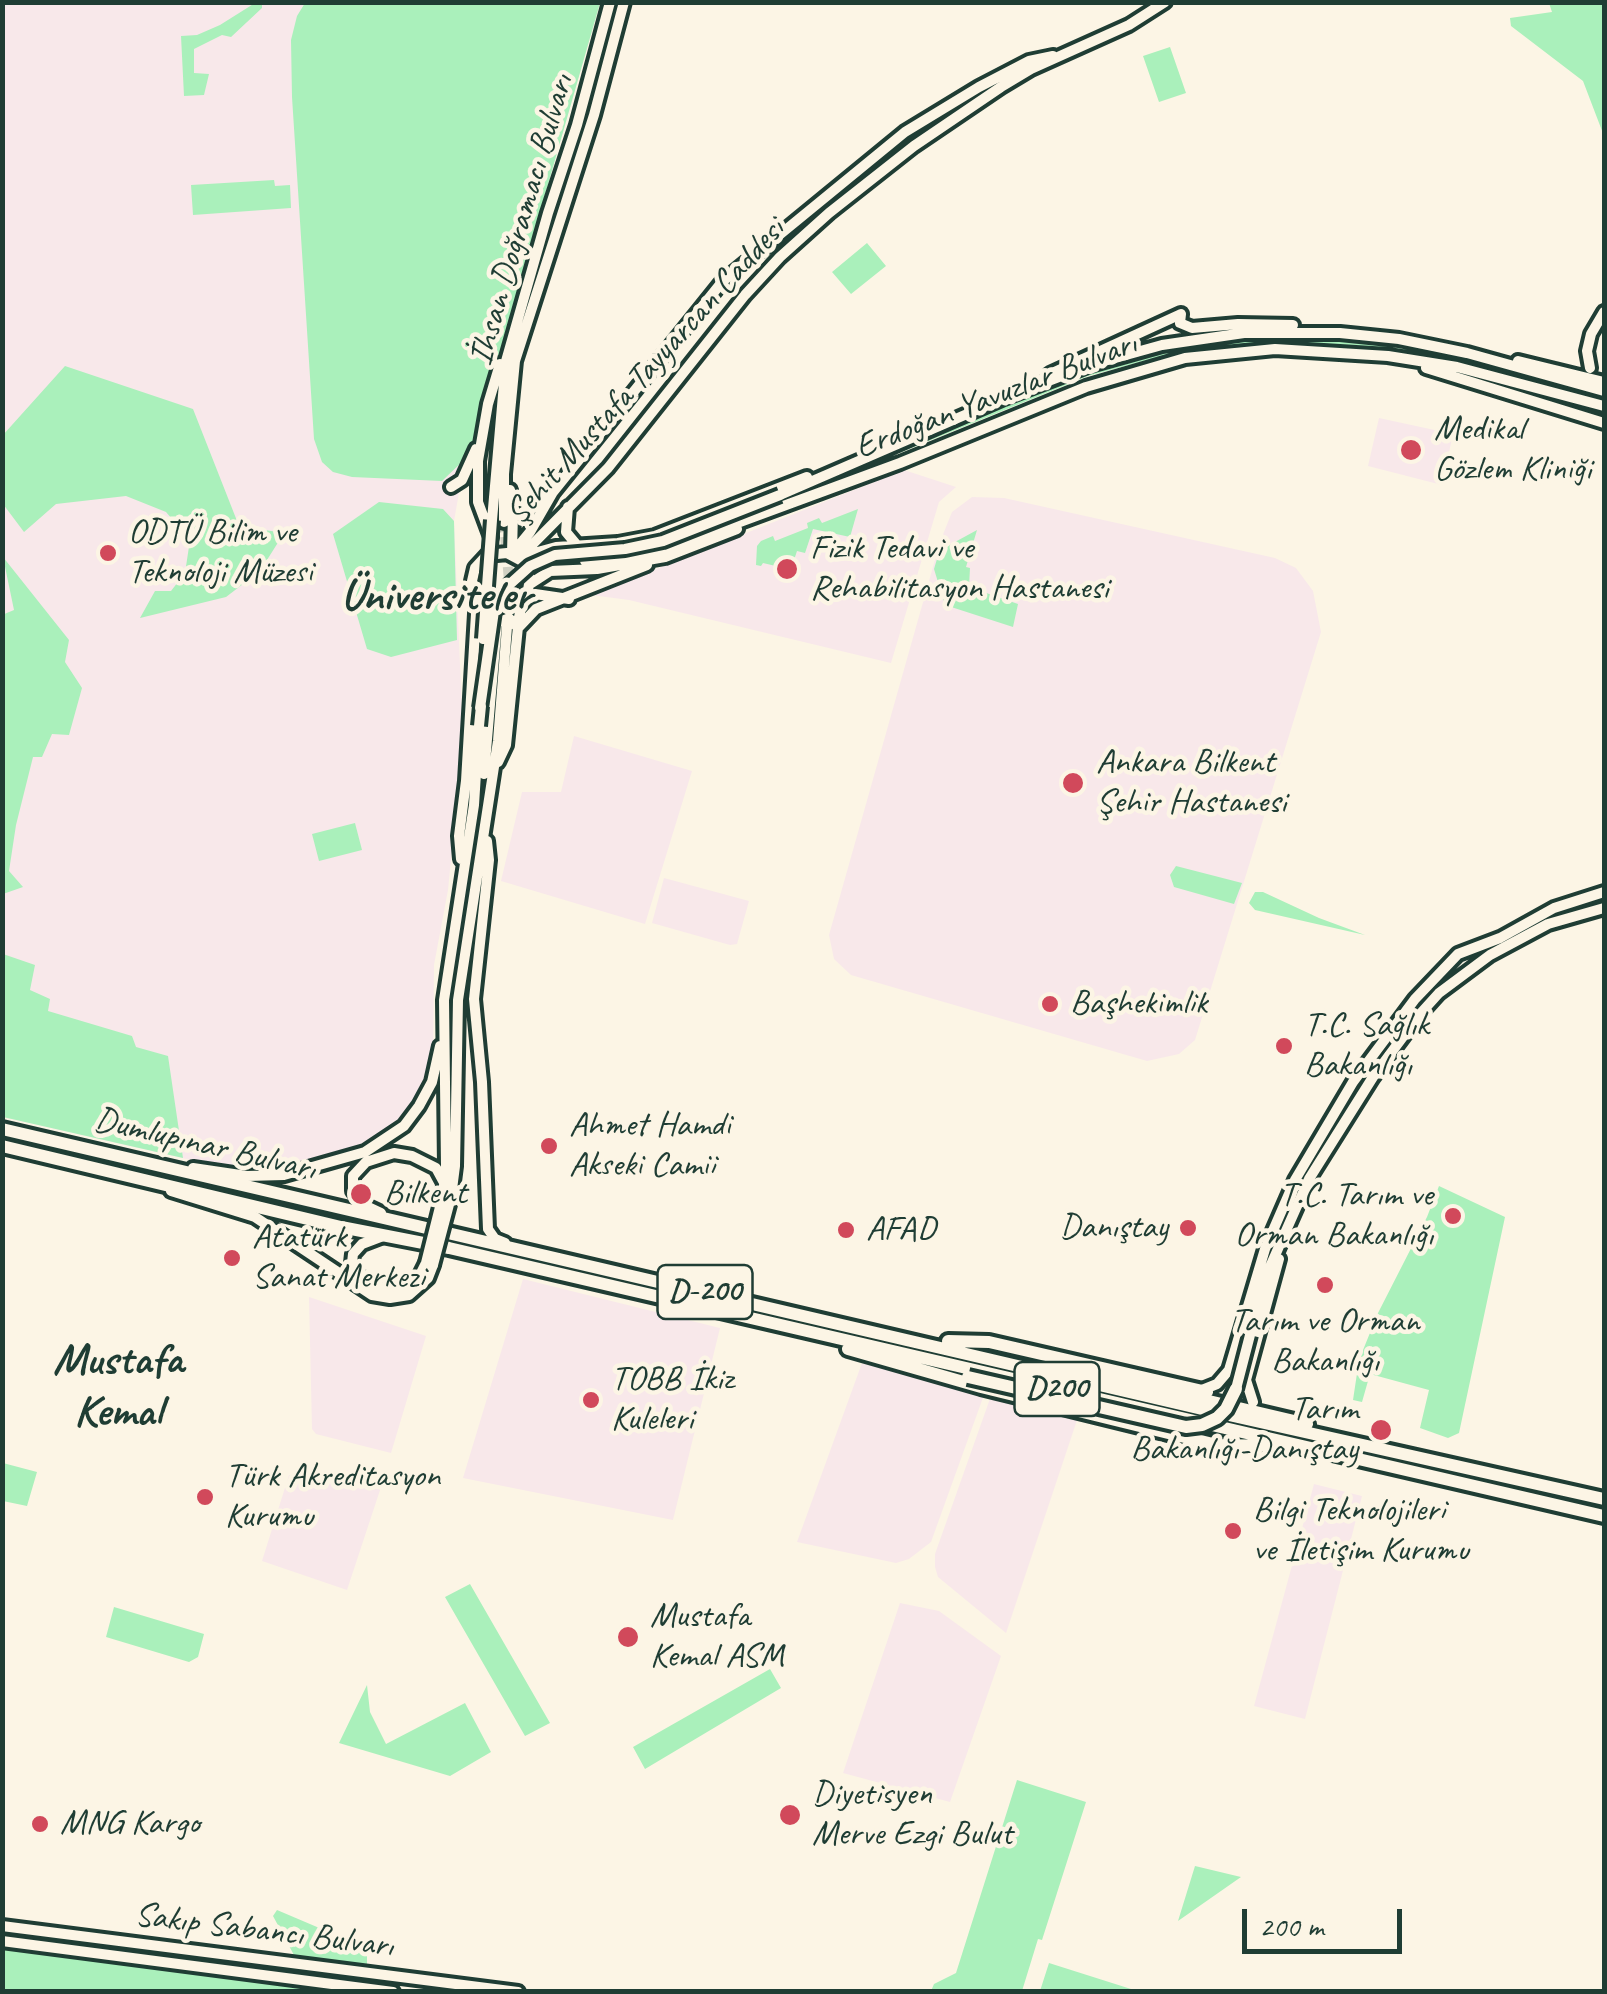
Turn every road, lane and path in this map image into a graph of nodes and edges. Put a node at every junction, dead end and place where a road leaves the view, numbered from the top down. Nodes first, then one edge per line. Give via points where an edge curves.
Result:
1 (610, 2) edge
2 (624, 2) edge
3 (1165, 2) edge
4 (1062, 54) junction
5 (905, 132) junction
6 (914, 146) junction
7 (530, 273) junction
8 (538, 286) junction
9 (1604, 312) edge
10 (1359, 334) junction
11 (1466, 353) junction
12 (1402, 358) junction
13 (1590, 373) junction
14 (1604, 378) edge
15 (1604, 391) edge
16 (1004, 398) junction
17 (1604, 406) edge
18 (1604, 423) edge
19 (482, 434) junction
20 (889, 449) junction
21 (451, 486) dead end
22 (822, 491) junction
23 (568, 507) junction
24 (540, 512) junction
25 (513, 513) junction
26 (498, 521) junction
27 (577, 545) junction
28 (545, 548) junction
29 (496, 552) junction
30 (516, 556) junction
31 (665, 557) junction
32 (585, 561) tunnel mouth
33 (550, 571) junction
34 (530, 584) junction
35 (476, 596) junction
36 (523, 599) junction
37 (569, 599) junction
38 (488, 606) junction
39 (507, 626) junction
40 (480, 708) junction
41 (486, 830) junction
42 (463, 874) junction
43 (1604, 892) edge
44 (1604, 908) edge
45 (453, 932) junction
46 (1458, 954) junction
47 (1445, 965) junction
48 (1465, 972) junction
49 (444, 1000) junction
50 (1329, 1120) junction
51 (1341, 1127) junction
52 (2, 1129) edge
53 (8, 1148) edge
54 (164, 1166) junction
55 (142, 1180) junction
56 (447, 1196) junction
57 (486, 1213) junction
58 (410, 1224) junction
59 (1285, 1232) junction
60 (390, 1234) junction
61 (469, 1237) junction
62 (518, 1248) junction
63 (430, 1264) junction
64 (717, 1311) joint
65 (892, 1334) junction
66 (813, 1335) junction
67 (978, 1356) junction
68 (913, 1366) junction
69 (1229, 1370) junction
70 (1241, 1384) junction
71 (1202, 1390) junction
72 (1253, 1402) junction
73 (1294, 1421) junction
74 (1300, 1446) junction
75 (1528, 1481) junction
76 (1604, 1499) edge
77 (1604, 1516) edge
78 (2, 1926) edge
79 (2, 1942) edge
80 (394, 1992) edge
81 (518, 1992) edge

1 - 7 main road, İhsan Doğramacı Bulvarı
2 - 8 main road, İhsan Doğramacı Bulvarı
3 - 4 main road, Şehit Mustafa Tayyarcan Caddesi
4 - 5 main road, Şehit Mustafa Tayyarcan Caddesi via 1017,68
4 - 6 main road, Şehit Mustafa Tayyarcan Caddesi
5 - 6 main road
5 - 24 main road, Şehit Mustafa Tayyarcan Caddesi via 714,291
6 - 23 main road, Şehit Mustafa Tayyarcan Caddesi via 780,257 608,468
7 - 19 main road
7 - 26 main road, İhsan Doğramacı Bulvarı via 503,381
8 - 25 main road via 516,400
8 - 26 main road, İhsan Doğramacı Bulvarı via 510,383
9 - 13 main road via 1591,334
10 - 11 main road, Erdoğan Yavuzlar Bulvarı
10 - 16 main road, Erdoğan Yavuzlar Bulvarı via 1260,332 1178,342 1105,360
10 - 16 main road via 1273,324 1192,328 1180,323 1180,314
11 - 13 main road
11 - 15 main road, Erdoğan Yavuzlar Bulvarı
12 - 17 main road, Erdoğan Yavuzlar Bulvarı
12 - 18 main road
12 - 22 main road, Erdoğan Yavuzlar Bulvarı via 1276,350 1174,360 1086,387
13 - 14 main road
16 - 20 main road, Erdoğan Yavuzlar Bulvarı
19 - 21 main road via 462,480
19 - 29 main road via 478,502
20 - 27 main road, Erdoğan Yavuzlar Bulvarı via 665,533
20 - 40 main road, Erdoğan Yavuzlar Bulvarı, bridge via 663,541 555,555 530,566 494,611
22 - 31 main road, Erdoğan Yavuzlar Bulvarı
22 - 32 main road, Erdoğan Yavuzlar Bulvarı via 683,544
23 - 27 main road via 566,532
23 - 30 main road, Şehit Mustafa Tayyarcan Caddesi
24 - 25 main road via 526,520
24 - 30 main road, Şehit Mustafa Tayyarcan Caddesi
25 - 30 main road
26 - 40 main road, İhsan Doğramacı Bulvarı, bridge
27 - 28 main road, Erdoğan Yavuzlar Bulvarı
28 - 30 main road, Erdoğan Yavuzlar Bulvarı
28 - 33 main road via 541,561
29 - 30 main road
29 - 35 main road via 475,568
30 - 34 main road
31 - 33 main road, Erdoğan Yavuzlar Bulvarı
31 - 37 main road
33 - 34 main road
34 - 36 main road
35 - 38 main road
35 - 42 main road via 459,836
36 - 37 main road
36 - 38 main road via 510,608
36 - 39 main road
37 - 39 main road
38 - 39 main road
39 - 41 main road via 506,746 494,772
39 - 45 main road, İhsan Doğramacı Bulvarı
40 - 42 main road, İhsan Doğramacı Bulvarı, bridge
41 - 56 main road via 458,1000 455,1166
41 - 57 main road via 489,860 474,999
42 - 45 main road, İhsan Doğramacı Bulvarı
43 - 46 main road
44 - 48 main road via 1548,924
45 - 49 main road, İhsan Doğramacı Bulvarı
46 - 47 main road
46 - 48 main road via 1468,961
47 - 48 main road
47 - 50 main road
48 - 51 main road via 1420,1014
49 - 54 main road via 432,1082 404,1126 376,1146 284,1175
49 - 56 main road, İhsan Doğramacı Bulvarı
50 - 51 main road via 1329,1129
50 - 69 main road via 1265,1249
51 - 59 main road
52 - 54 highway, Dumlupınar Bulvarı / D-200
53 - 55 highway, Dumlupınar Bulvarı / D-200
54 - 58 highway, Dumlupınar Bulvarı / D-200
55 - 60 highway, Dumlupınar Bulvarı / D-200
55 - 63 main road via 255,1216 372,1295 409,1295 428,1278
56 - 58 main road via 440,1173 412,1156 383,1155 358,1167 352,1187 358,1200
56 - 63 main road, bridge
57 - 61 main road
57 - 62 main road via 494,1239
58 - 61 highway, Dumlupınar Bulvarı / D-200
59 - 70 main road
59 - 70 main road, bridge via 1263,1285
60 - 63 main road via 353,1254 362,1278 392,1290
60 - 64 highway, Dumlupınar Bulvarı / D-200
61 - 62 highway, Dumlupınar Bulvarı / D-200
62 - 65 highway, Dumlupınar Bulvarı / D-200
64 - 66 highway, Dumlupınar Bulvarı / D200
65 - 67 highway, Dumlupınar Bulvarı / D200
65 - 71 highway via 989,1342
66 - 68 highway, Dumlupınar Bulvarı
66 - 74 highway, Dumlupınar Bulvarı / D200
67 - 73 highway, Dumlupınar Bulvarı via 998,1354
67 - 75 highway, Dumlupınar Bulvarı / D200
68 - 70 highway, bridge via 1186,1427 1216,1418
68 - 74 highway, Dumlupınar Bulvarı via 1217,1446
69 - 70 main road
69 - 71 main road
70 - 72 main road
71 - 72 highway
72 - 73 highway
73 - 75 highway, Dumlupınar Bulvarı
74 - 77 highway, Dumlupınar Bulvarı / D200
75 - 76 highway, Dumlupınar Bulvarı / D200
78 - 81 main road, Sakıp Sabancı Bulvarı
79 - 80 main road, Sakıp Sabancı Bulvarı

